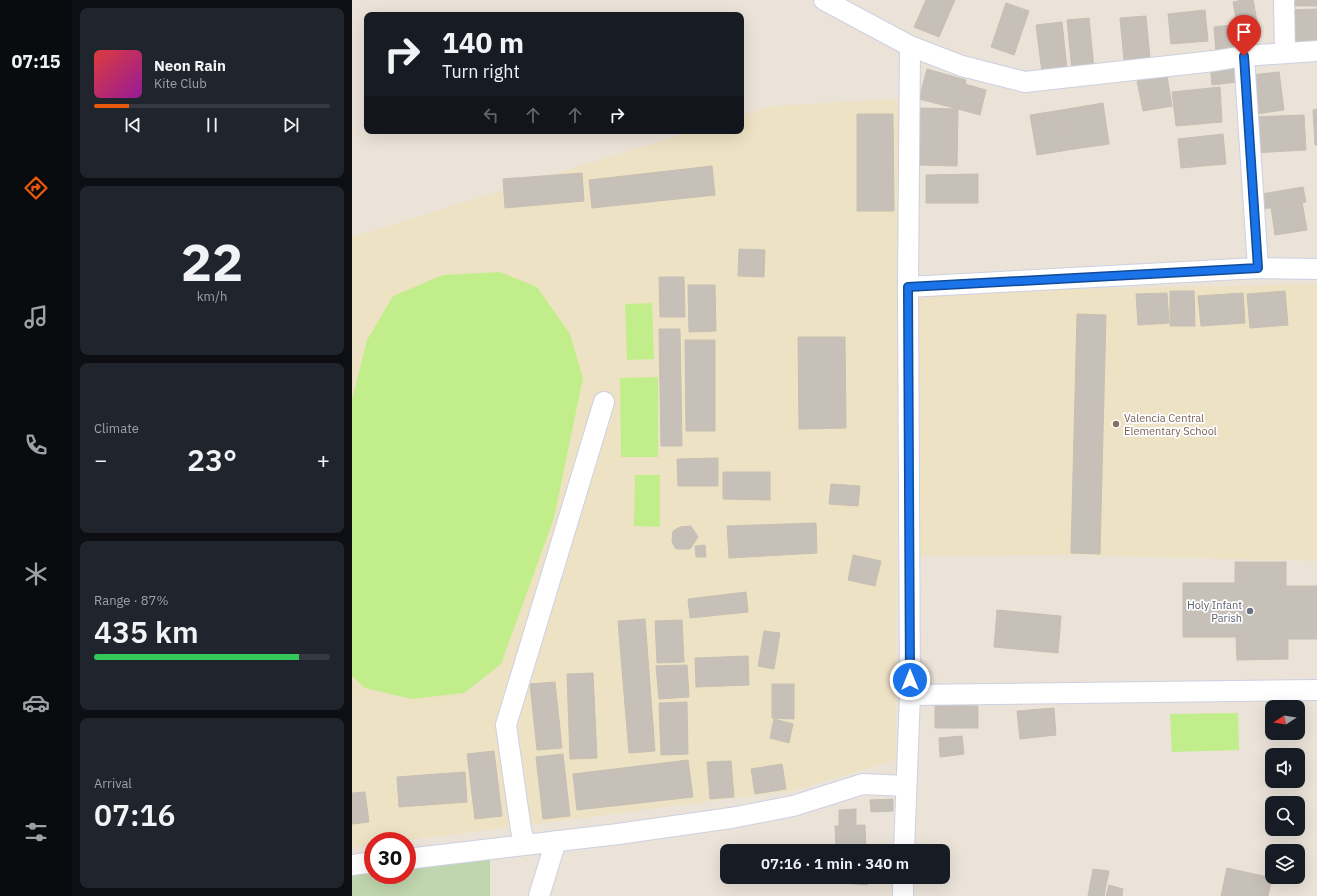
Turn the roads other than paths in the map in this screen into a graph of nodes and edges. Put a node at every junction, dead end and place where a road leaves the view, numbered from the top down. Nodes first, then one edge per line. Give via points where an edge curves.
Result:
1 (824, 0) edge
2 (1284, 0) edge
3 (910, 46) junction
4 (1317, 51) edge
5 (1285, 53) junction
6 (1244, 56) junction
7 (1258, 268) junction
8 (1317, 269) edge
9 (908, 287) junction
10 (604, 402) dead end
11 (1317, 690) edge
12 (910, 695) junction
13 (905, 786) junction
14 (556, 841) junction
15 (904, 844) edge
16 (525, 845) junction
17 (416, 857) edge
18 (364, 863) edge
19 (352, 865) edge
20 (903, 884) edge
21 (539, 896) edge
22 (903, 896) edge

1 - 3 street
2 - 5 street
3 - 6 street via 962,66 1025,82
3 - 9 street
4 - 5 street
5 - 6 street
6 - 7 street
7 - 8 street
7 - 9 street
9 - 12 street
10 - 16 street via 506,726
11 - 12 street
12 - 13 street
13 - 14 street via 863,784 785,808 731,818
13 - 15 street
14 - 16 street
14 - 21 street
16 - 17 street
18 - 19 street
20 - 22 street

